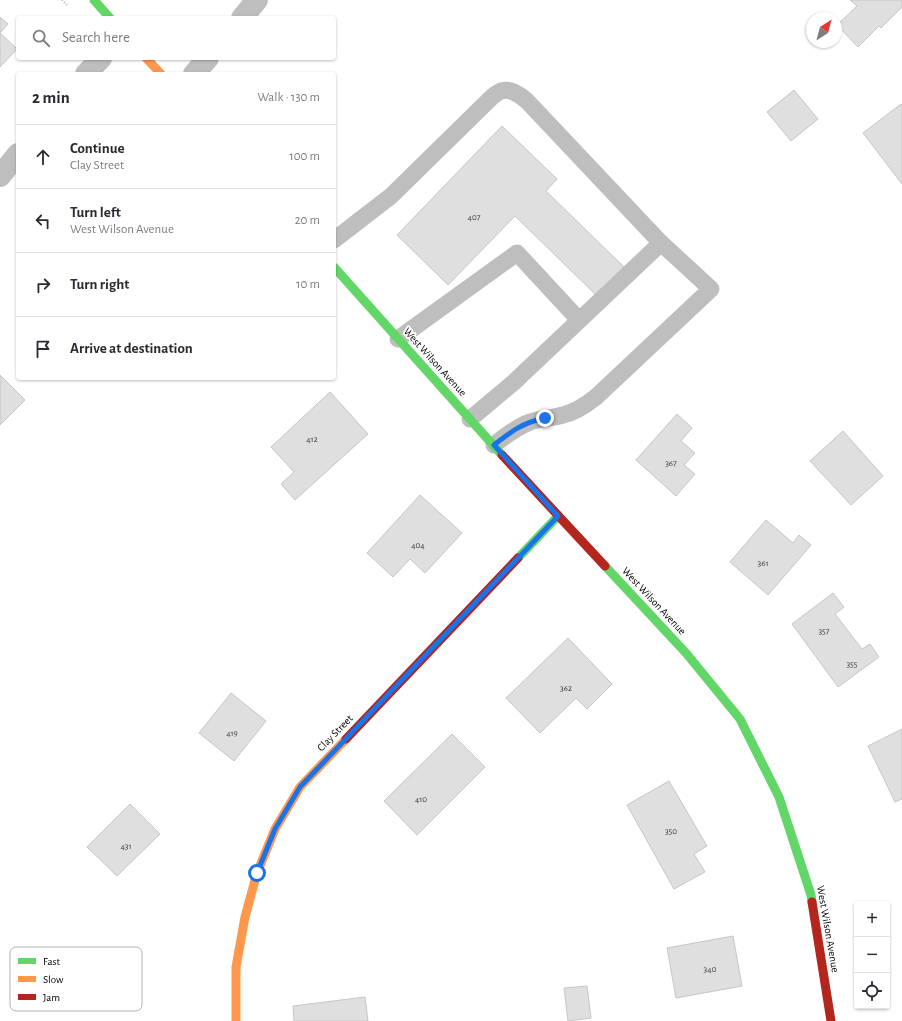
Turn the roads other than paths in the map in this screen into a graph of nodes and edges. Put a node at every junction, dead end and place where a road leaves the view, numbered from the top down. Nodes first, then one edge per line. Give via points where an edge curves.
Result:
1 (94, 0) edge
2 (257, 0) edge
3 (108, 16) edge
4 (244, 16) edge
5 (99, 60) edge
6 (148, 60) edge
7 (206, 60) edge
8 (88, 72) edge
9 (158, 72) edge
10 (196, 72) edge
11 (16, 156) edge
12 (0, 176) edge
13 (336, 238) edge
14 (662, 243) junction
15 (336, 268) edge
16 (580, 320) junction
17 (398, 339) junction
18 (470, 419) junction
19 (494, 445) junction
20 (558, 516) junction
21 (236, 1021) edge
22 (831, 1021) edge

1 - 3 street
2 - 4 street
5 - 8 street
6 - 9 street
7 - 10 street
11 - 12 street
13 - 14 lane via 391,196 492,96 501,91 510,91 527,101
14 - 16 lane
14 - 19 lane via 711,289 596,398 576,411 532,421
15 - 17 street, West Wilson Avenue
16 - 17 lane via 517,253
16 - 18 lane via 513,383
17 - 18 street, West Wilson Avenue
18 - 19 street, West Wilson Avenue
19 - 20 street, West Wilson Avenue
20 - 21 street, Clay Street via 300,787 275,829 255,880 236,966
20 - 22 street, West Wilson Avenue via 686,653 740,719 779,797 812,895

